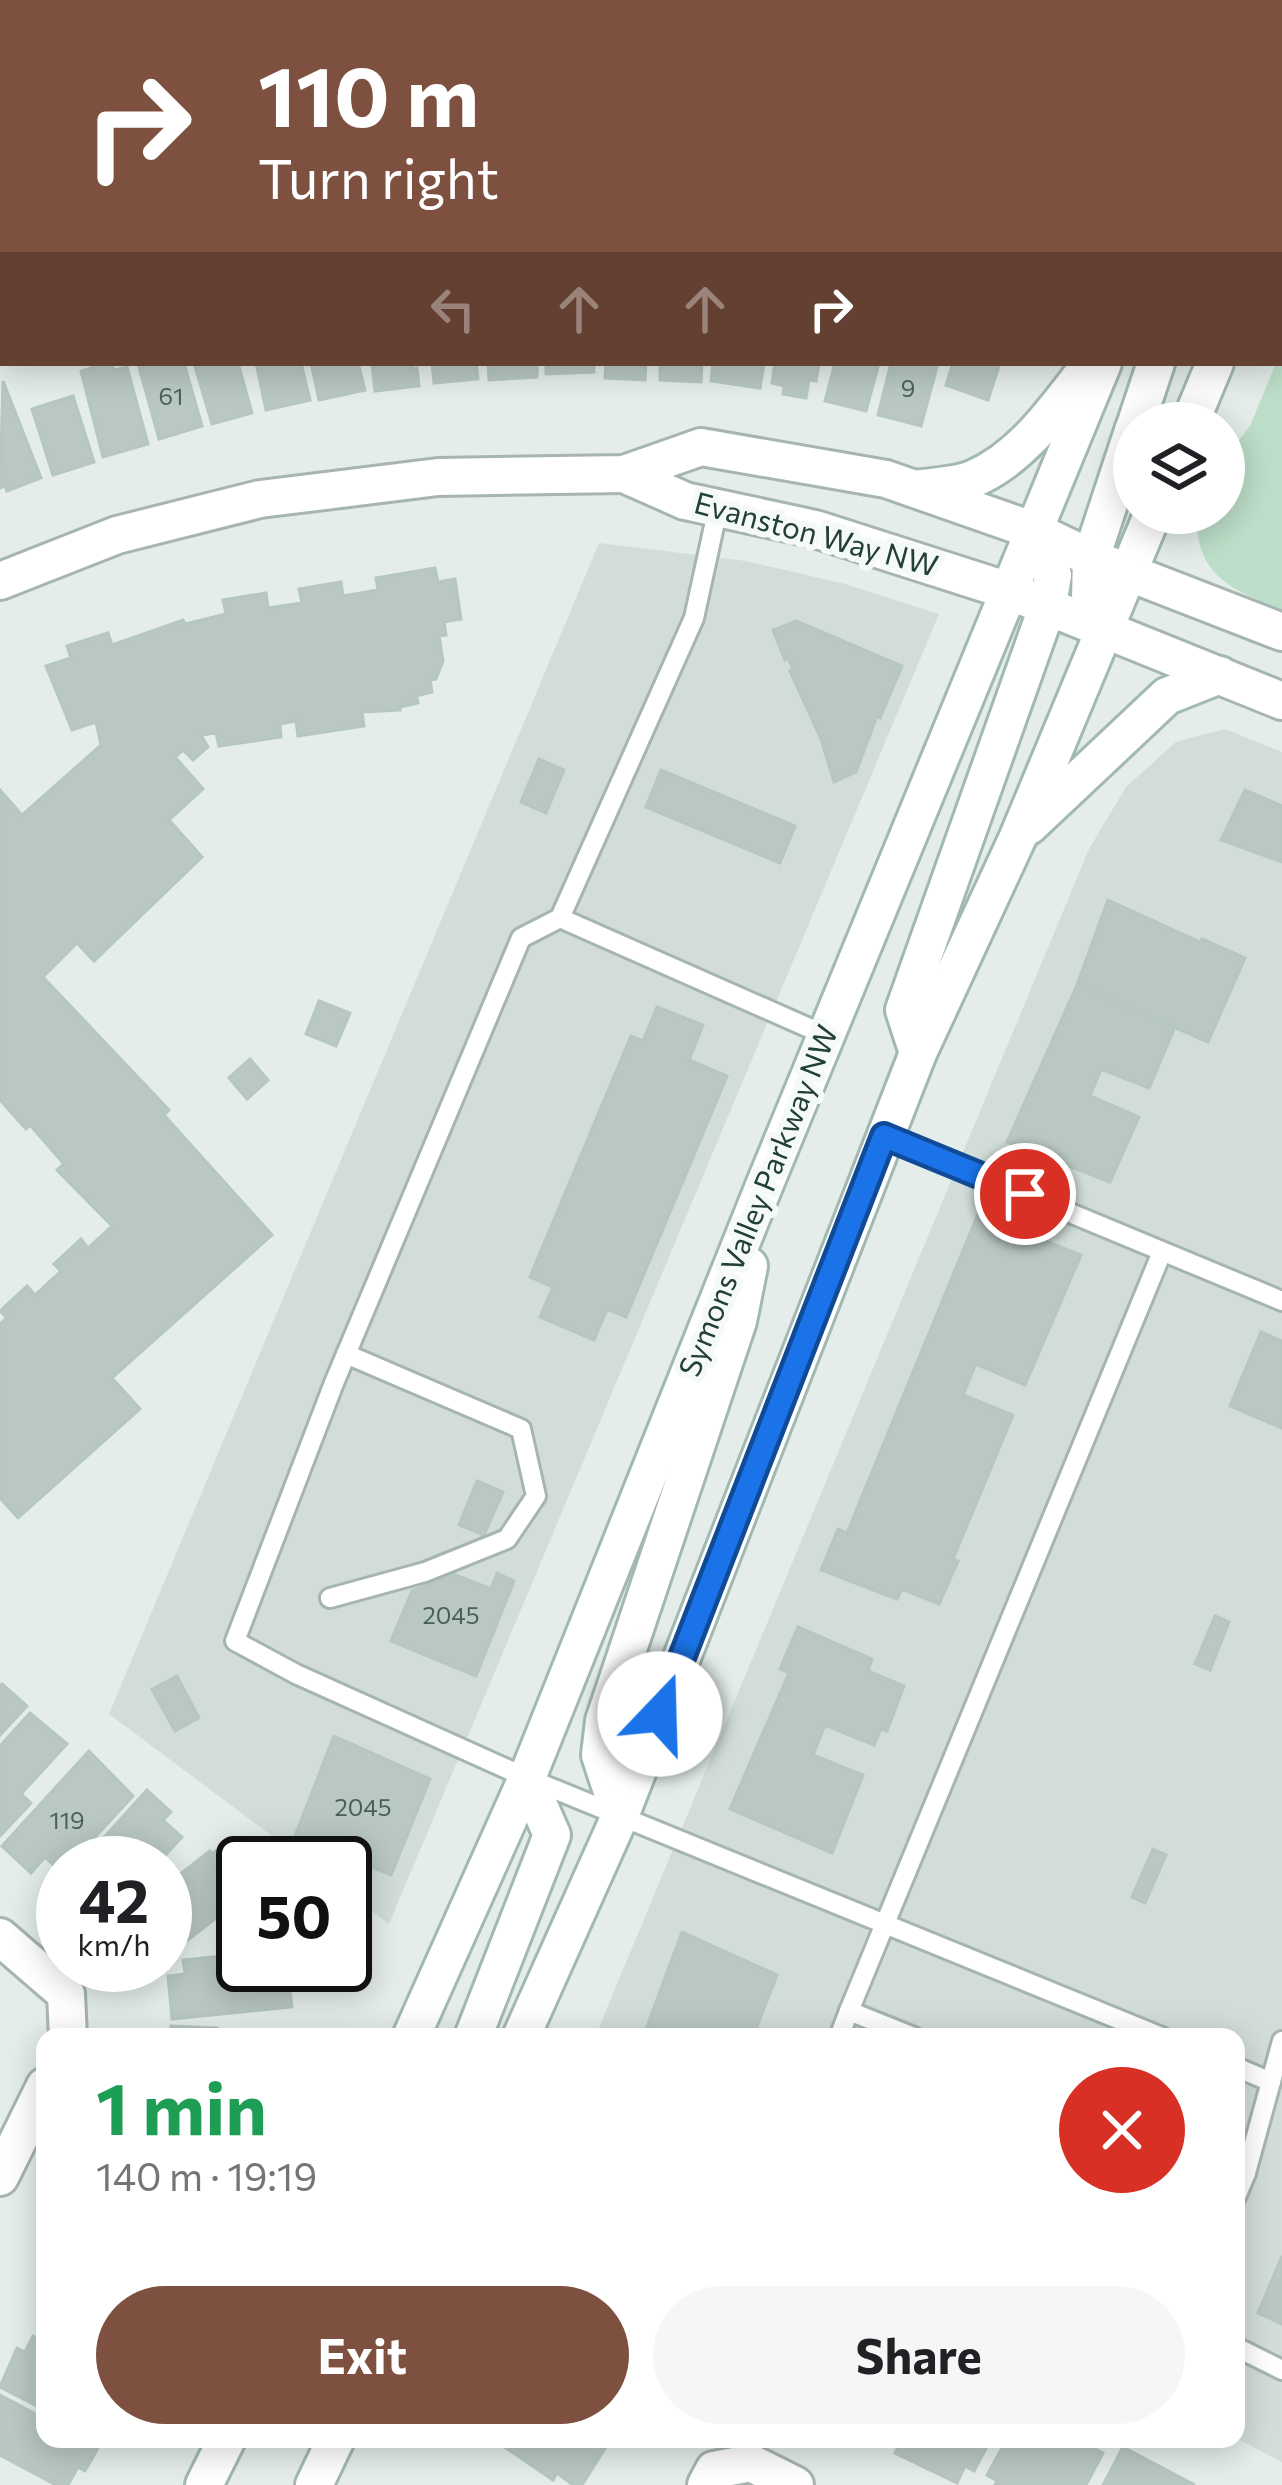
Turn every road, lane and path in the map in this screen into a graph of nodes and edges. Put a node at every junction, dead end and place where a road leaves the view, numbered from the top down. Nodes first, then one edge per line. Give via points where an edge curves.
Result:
1 (1089, 366) edge
2 (1101, 366) edge
3 (1155, 366) edge
4 (1214, 366) edge
5 (1143, 402) edge
6 (1199, 402) edge
7 (624, 474) junction
8 (916, 489) junction
9 (1113, 492) edge
10 (718, 508) junction
11 (1035, 531) junction
12 (1145, 534) edge
13 (1091, 558) junction
14 (1130, 572) junction
15 (0, 581) edge
16 (1009, 591) junction
17 (1048, 605) junction
18 (1106, 628) junction
19 (1282, 632) edge
20 (1220, 675) junction
21 (1282, 700) edge
22 (1018, 837) junction
23 (560, 918) junction
24 (825, 1035) junction
25 (918, 1053) junction
26 (884, 1136) junction
27 (764, 1186) junction
28 (1162, 1252) junction
29 (1282, 1301) edge
30 (346, 1354) junction
31 (330, 1598) dead end
32 (527, 1778) junction
33 (620, 1816) junction
34 (885, 1924) junction
35 (0, 1937) edge
36 (849, 2011) junction
37 (68, 2028) edge
38 (415, 2028) edge
39 (477, 2028) edge
40 (525, 2028) edge
41 (842, 2028) edge
42 (892, 2028) edge
43 (1140, 2028) edge
44 (1282, 2042) edge
45 (1245, 2071) edge
46 (1271, 2082) junction
47 (36, 2104) edge
48 (1245, 2159) edge
49 (0, 2177) edge
50 (1245, 2352) edge
51 (1282, 2370) edge
52 (222, 2448) edge
53 (332, 2448) edge
54 (204, 2485) edge
55 (314, 2485) edge
56 (706, 2485) edge
57 (795, 2485) edge

1 - 8 main road via 1001,464 969,481
2 - 11 main road, Symons Valley Parkway NW
3 - 5 main road
4 - 6 main road
7 - 8 main road, Evanston Way NW via 701,447
7 - 10 main road, Evanston Way NW
7 - 15 main road, Evanston Way NW via 438,477 260,499 117,535
8 - 11 main road, Evanston Way NW
9 - 13 main road
10 - 16 main road, Evanston Way NW via 815,529
10 - 23 lane via 694,618
11 - 13 main road, Evanston Way NW
11 - 16 main road, Symons Valley Parkway NW
11 - 17 main road via 1053,575
12 - 14 main road
13 - 14 main road, Evanston Way NW
13 - 18 main road via 1090,599
14 - 18 main road
14 - 19 main road, Evanston Way NW
16 - 17 main road, Evanston Way NW
16 - 24 main road, Symons Valley Parkway NW
17 - 18 main road, Evanston Way NW
17 - 25 main road via 904,1010
18 - 20 main road, Evanston Way NW
18 - 22 main road
20 - 21 main road, Evanston Way NW
20 - 22 main road via 1167,696
22 - 25 main road
23 - 24 lane
23 - 30 lane via 521,938
24 - 27 main road, Symons Valley Parkway NW
25 - 26 main road
26 - 28 lane
26 - 33 main road
27 - 32 main road, Symons Valley Parkway NW
27 - 33 main road via 738,1321 604,1721 600,1755
28 - 29 lane
28 - 34 lane
30 - 31 lane via 521,1429 536,1496 506,1539
30 - 32 lane via 236,1641
32 - 33 lane
32 - 38 main road, Symons Valley Parkway NW
32 - 39 main road via 552,1835
33 - 34 lane
33 - 40 main road
34 - 36 lane
34 - 43 lane
35 - 37 main road via 66,1994
36 - 41 lane
36 - 42 lane
44 - 46 lane
45 - 46 lane
46 - 48 lane
47 - 49 main road
50 - 51 lane
52 - 54 main road
53 - 55 main road
56 - 57 main road via 714,2470 751,2463

